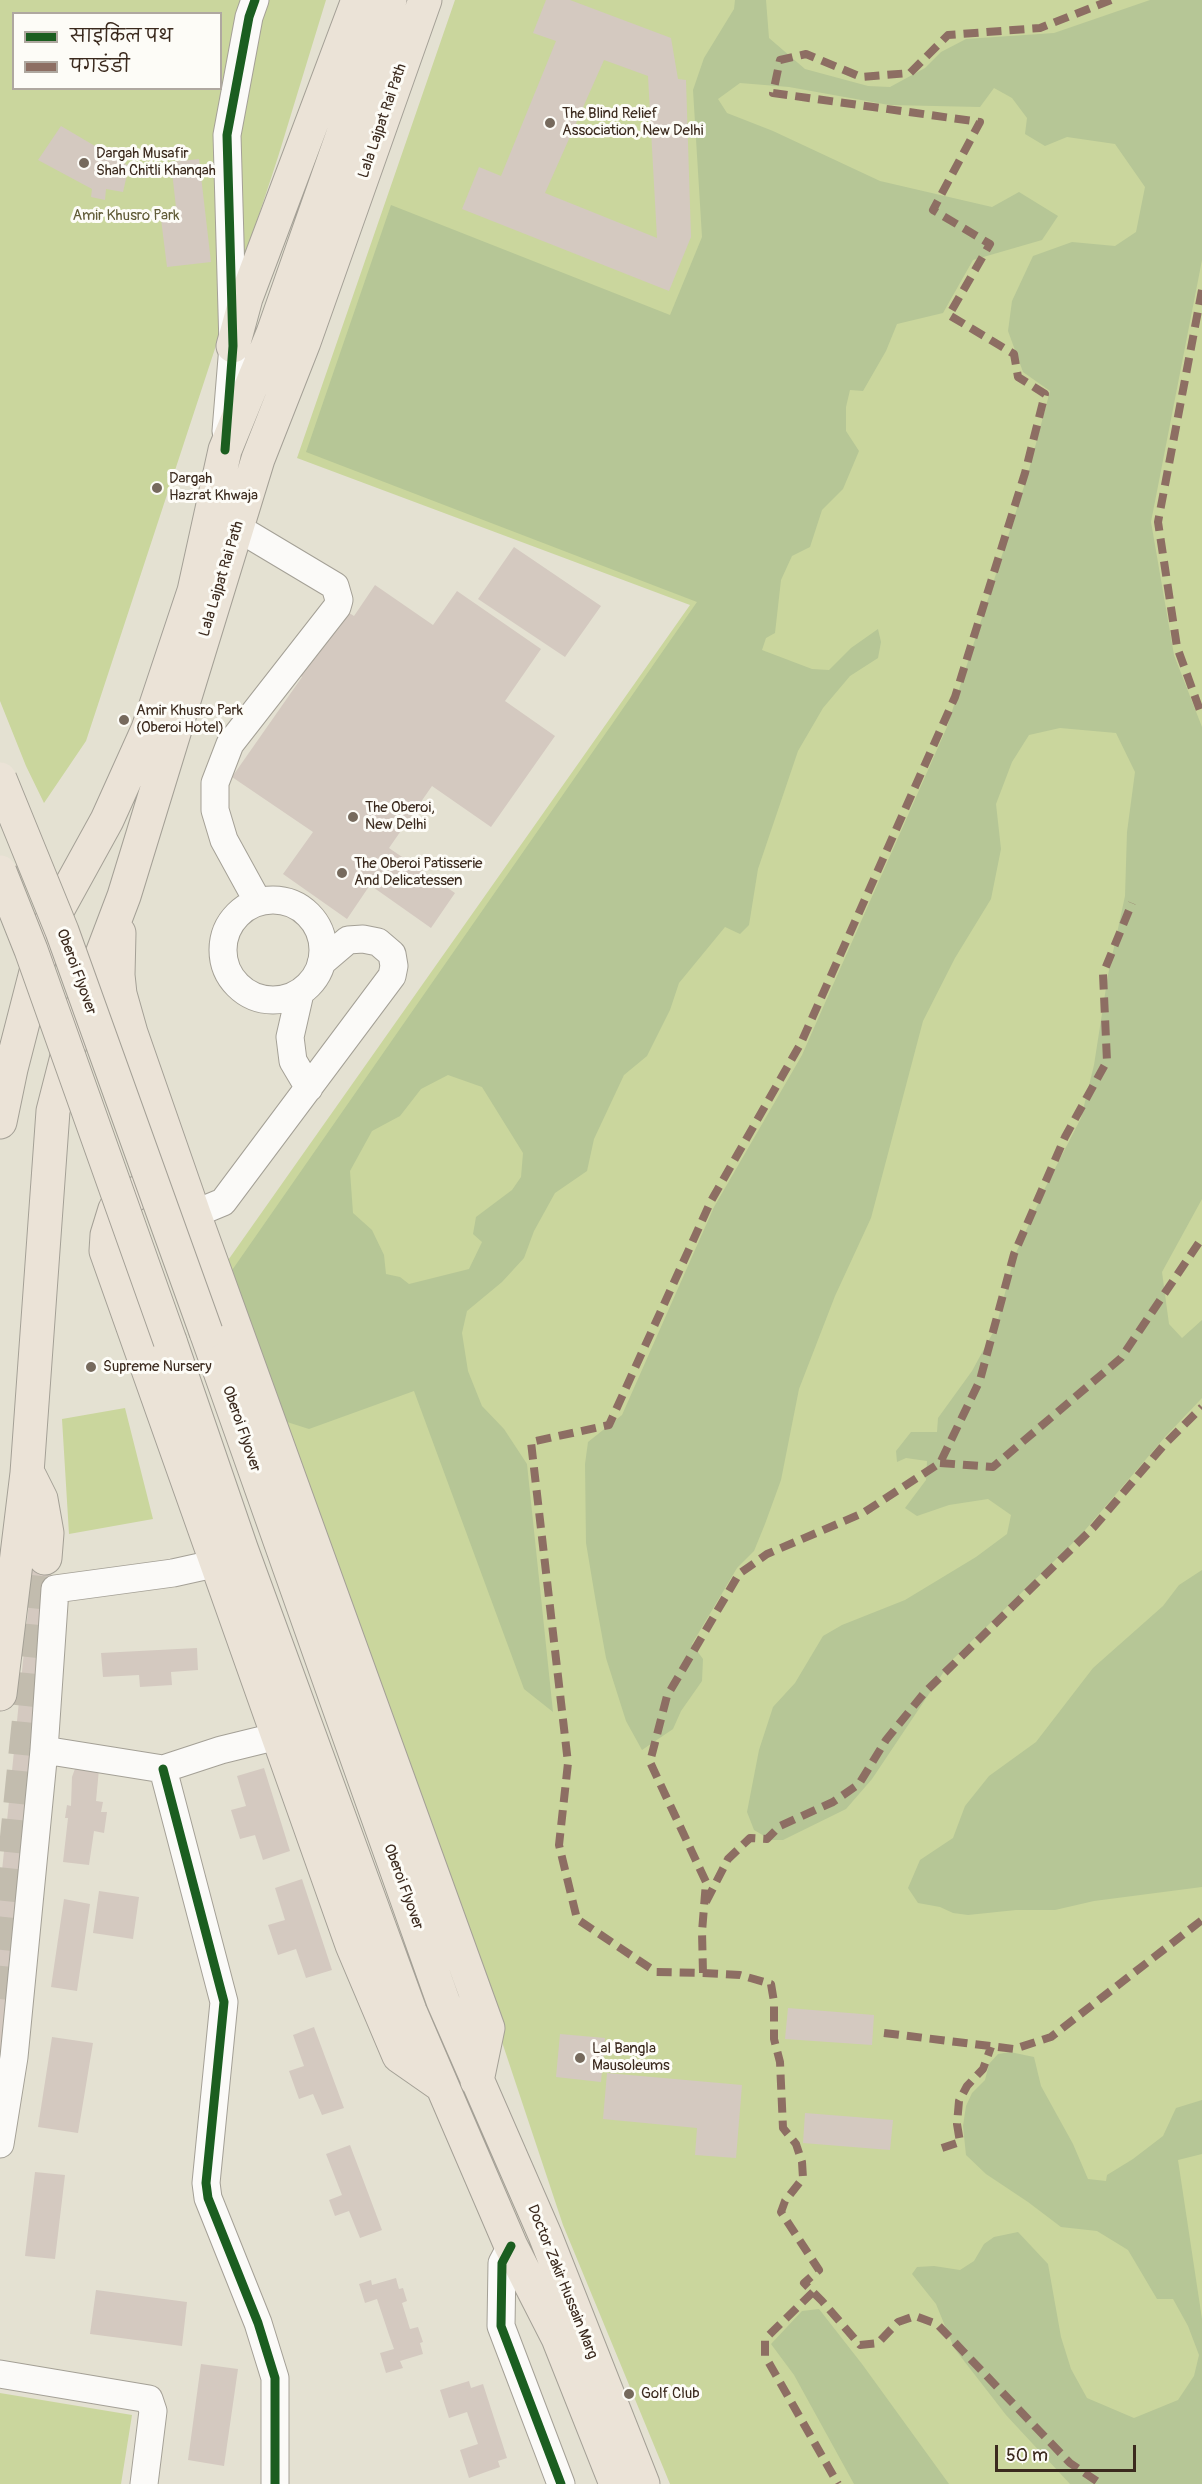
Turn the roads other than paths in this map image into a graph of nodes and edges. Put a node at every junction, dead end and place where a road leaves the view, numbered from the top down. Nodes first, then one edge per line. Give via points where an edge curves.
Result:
1 (255, 0) edge
2 (358, 0) edge
3 (390, 0) edge
4 (425, 0) edge
5 (443, 0) edge
6 (233, 346) junction
7 (225, 450) junction
8 (258, 459) junction
9 (238, 528) junction
10 (0, 778) edge
11 (0, 872) edge
12 (124, 896) junction
13 (258, 902) junction
14 (321, 963) junction
15 (300, 993) junction
16 (309, 1088) junction
17 (0, 1122) edge
18 (194, 1214) junction
19 (27, 1473) junction
20 (45, 1558) tunnel mouth
21 (218, 1563) junction
22 (0, 1694) edge
23 (278, 1736) junction
24 (44, 1750) junction
25 (163, 1769) junction
26 (477, 2081) junction
27 (442, 2086) junction
28 (0, 2144) edge
29 (512, 2246) junction
30 (0, 2374) edge
31 (144, 2484) edge
32 (275, 2484) edge
33 (561, 2484) edge
34 (616, 2484) edge
35 (643, 2484) edge

1 - 6 street via 226,135
2 - 6 main road via 246,298
3 - 7 main road, Lala Lajpat Rai Path via 273,333
4 - 8 main road, Lala Lajpat Rai Path via 304,342
5 - 8 main road via 308,362
6 - 7 street
7 - 17 main road, Lala Lajpat Rai Path via 194,591 148,729 107,820 47,929
8 - 9 main road, Lala Lajpat Rai Path
9 - 12 main road, Lala Lajpat Rai Path
9 - 13 street via 335,586 339,600 230,744 215,783 215,810 224,840
10 - 26 main road, Oberoi Flyover, bridge via 62,931 443,2001
11 - 27 main road, bridge via 115,1181 241,1548 410,2011
12 - 18 main road via 117,952 120,994
12 - 19 main road, Lala Lajpat Rai Path via 75,1025 53,1112
13 - 14 street via 274,900 304,910 322,937
13 - 15 street via 242,909 223,937 226,971 250,996 284,1000
14 - 15 street via 312,983
14 - 16 street via 348,940 363,939 378,942 392,954 394,966 392,976
15 - 16 street via 290,1038 293,1061
16 - 18 street via 223,1202
18 - 21 main road via 164,1191 145,1189 115,1209 106,1251
18 - 26 main road via 488,2028
19 - 20 main road via 41,1499 47,1533
19 - 22 main road, Lala Lajpat Rai Path
21 - 23 main road
21 - 24 street via 55,1589
23 - 25 street
23 - 27 main road via 351,1945 399,2056
24 - 25 street
24 - 28 street via 14,2057
25 - 32 street via 224,2002 206,2183 208,2198 258,2323 275,2378
26 - 35 main road, Doctor Zakir Hussain Marg via 545,2235
27 - 29 main road, Doctor Zakir Hussain Marg
29 - 33 street via 502,2263 501,2326
29 - 34 main road, Doctor Zakir Hussain Marg via 558,2338
30 - 31 street via 149,2399 153,2411

